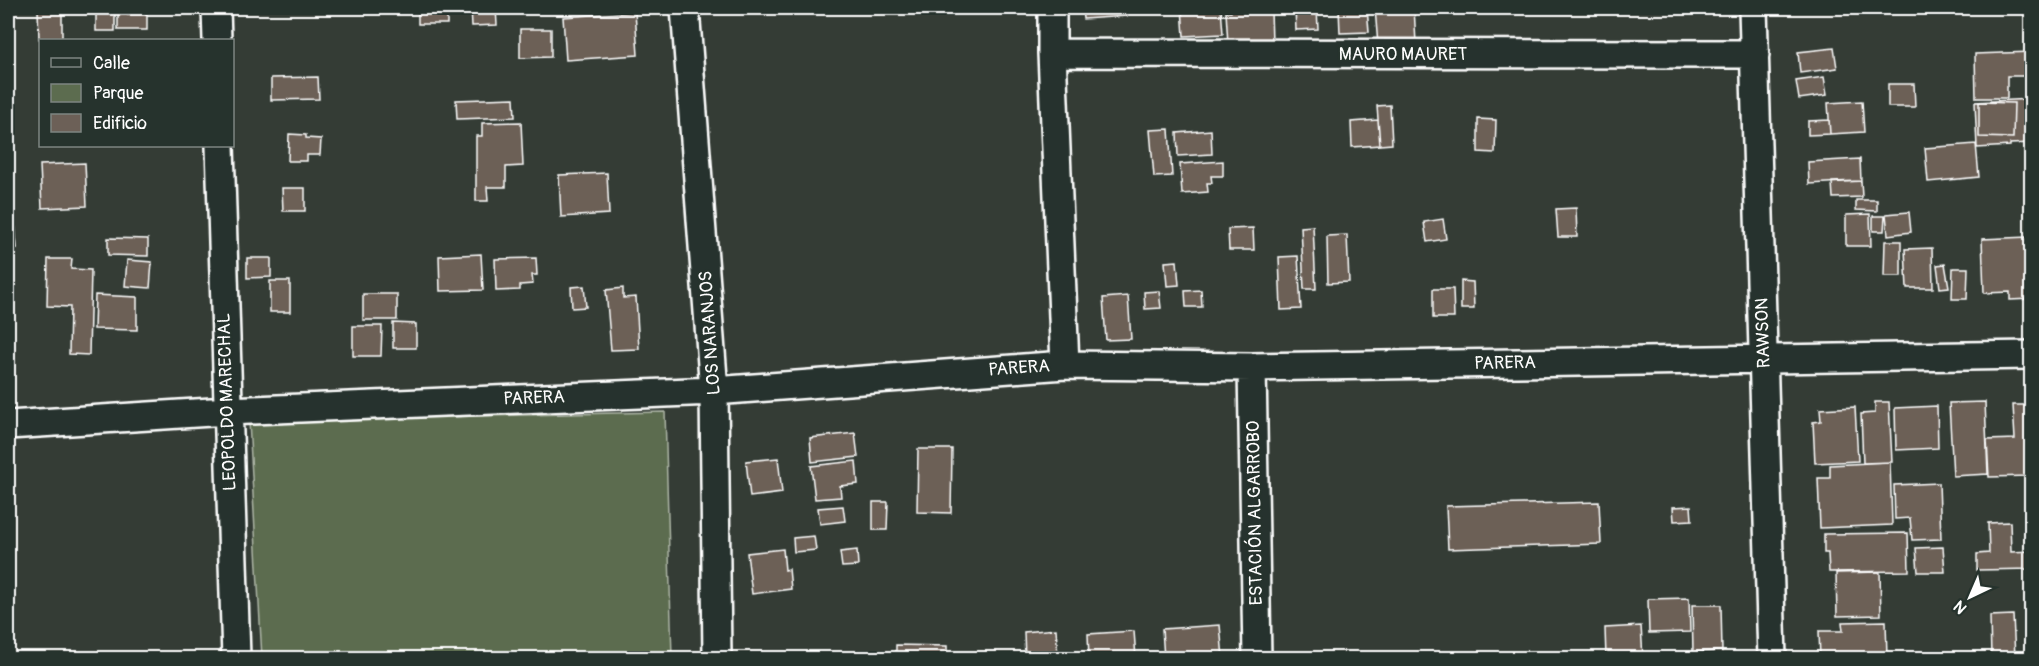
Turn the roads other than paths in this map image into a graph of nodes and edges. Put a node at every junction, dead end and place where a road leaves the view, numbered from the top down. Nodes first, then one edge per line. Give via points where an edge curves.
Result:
1 (216, 8) edge
2 (685, 8) edge
3 (1052, 8) edge
4 (1753, 8) edge
5 (217, 39) edge
6 (1052, 53) junction
7 (1755, 54) junction
8 (220, 147) edge
9 (2031, 355) edge
10 (1763, 360) junction
11 (1065, 364) junction
12 (1252, 367) junction
13 (714, 391) junction
14 (227, 411) junction
15 (8, 425) edge
16 (236, 658) edge
17 (717, 658) edge
18 (1257, 658) edge
19 (1772, 658) edge

1 - 5 street
2 - 13 street, LOS NARANJOS
3 - 6 street
4 - 7 street, RAWSON
6 - 7 street, MAURO MAURET
6 - 11 street
7 - 10 street, RAWSON
8 - 14 street, LEOPOLDO MARECHAL
9 - 10 street, PARERA
10 - 12 street, PARERA
10 - 19 street, RAWSON
11 - 12 street, PARERA
11 - 13 street, PARERA
12 - 18 street, ESTACIÓN ALGARROBO
13 - 14 street, PARERA
13 - 17 street, LOS NARANJOS
14 - 15 street, PARERA
14 - 16 street, LEOPOLDO MARECHAL

